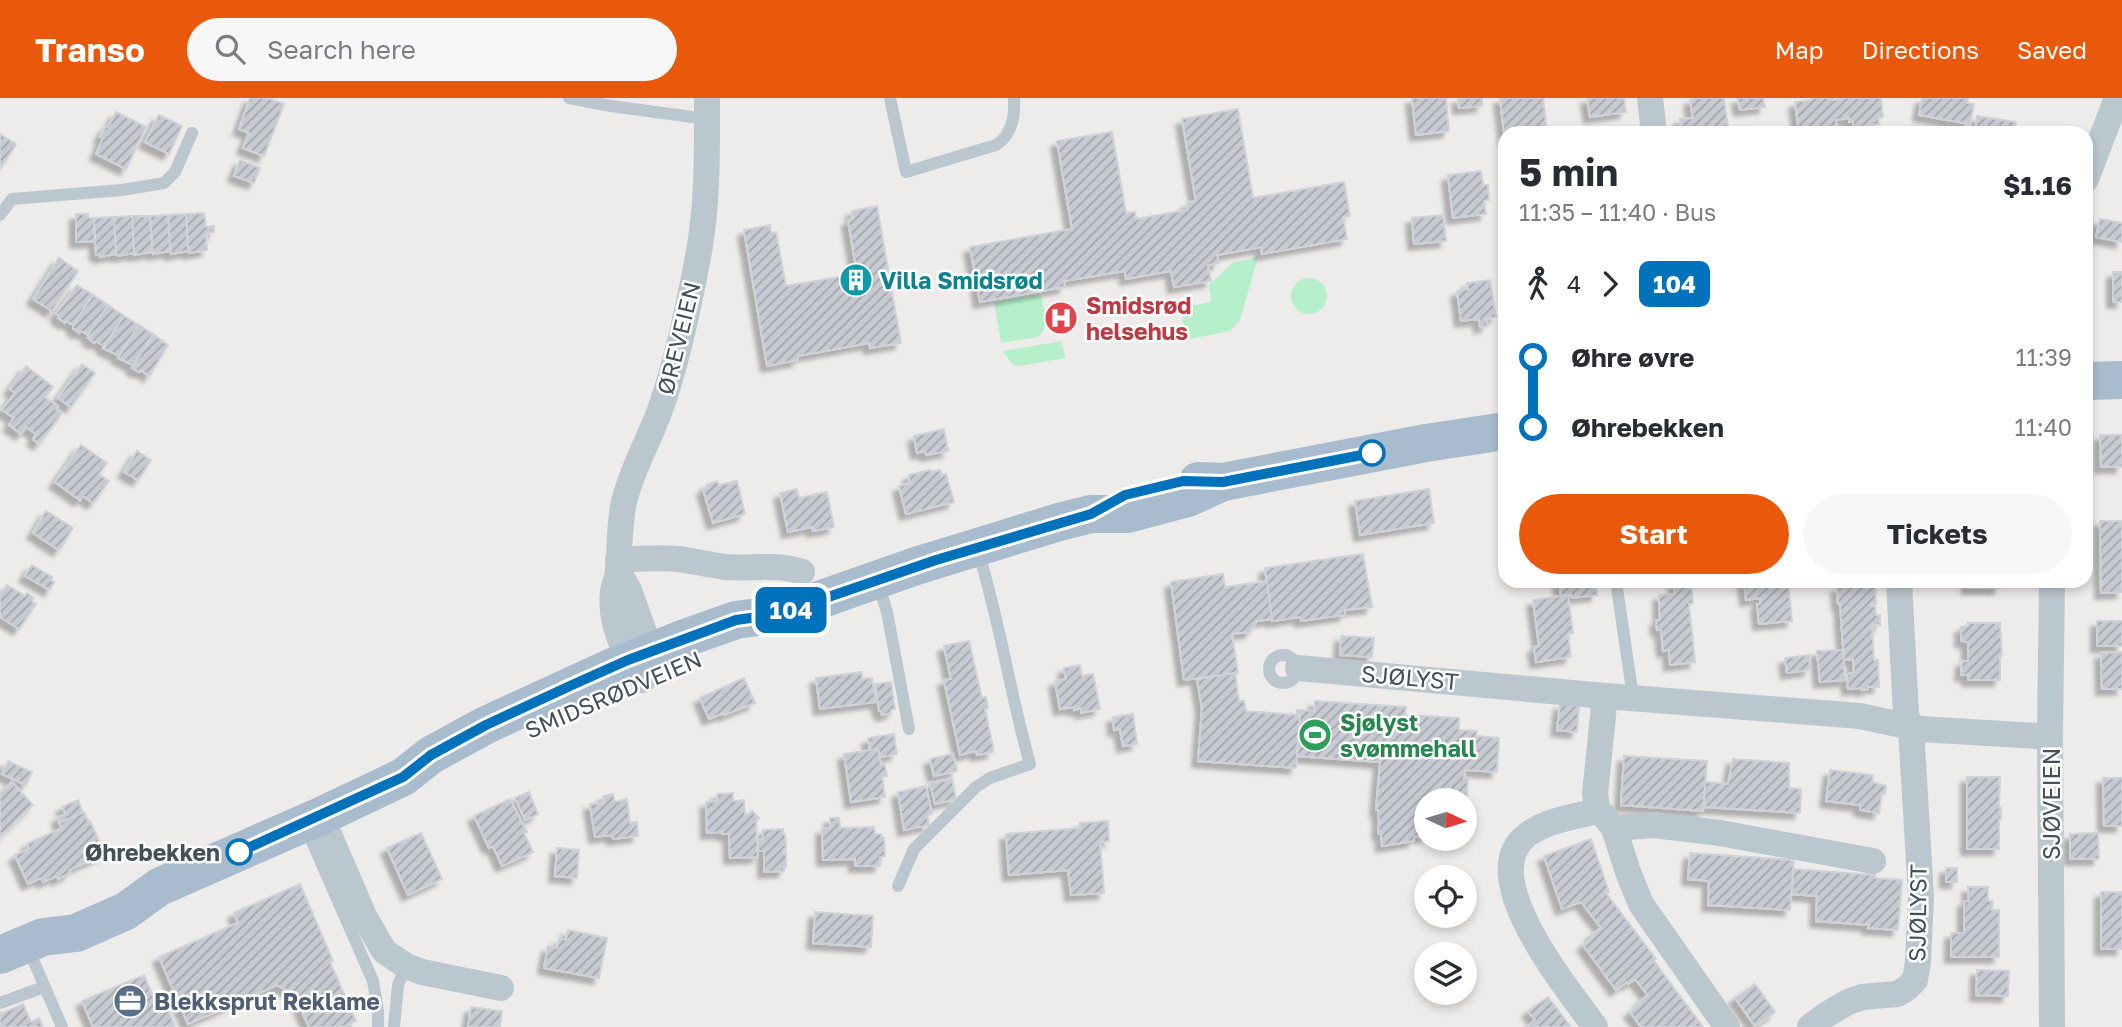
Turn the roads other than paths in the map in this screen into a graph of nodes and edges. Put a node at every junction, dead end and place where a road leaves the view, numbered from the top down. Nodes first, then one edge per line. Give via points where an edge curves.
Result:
1 (569, 98) edge
2 (890, 98) edge
3 (1014, 98) edge
4 (1650, 98) edge
5 (2118, 98) edge
6 (707, 108) edge
7 (1653, 126) edge
8 (192, 133) dead end
9 (2093, 161) edge
10 (0, 215) edge
11 (2122, 380) edge
12 (2093, 381) edge
13 (1498, 432) edge
14 (976, 547) junction
15 (618, 566) junction
16 (802, 572) dead end
17 (877, 580) junction
18 (1617, 588) edge
19 (1899, 588) edge
20 (2052, 588) edge
21 (641, 664) junction
22 (1298, 667) dead end
23 (1605, 696) junction
24 (1633, 697) junction
25 (1911, 728) junction
26 (909, 729) dead end
27 (2050, 734) junction
28 (1606, 819) junction
29 (312, 820) junction
30 (1873, 861) dead end
31 (898, 886) dead end
32 (23, 946) edge
33 (405, 966) junction
34 (44, 988) junction
35 (501, 988) dead end
36 (0, 1003) edge
37 (62, 1027) edge
38 (378, 1027) edge
39 (394, 1027) edge
40 (1595, 1027) edge
41 (1727, 1027) edge
42 (1810, 1027) edge
43 (2052, 1027) edge

1 - 6 lane via 611,106
2 - 3 lane via 906,172 1004,141 1015,111
4 - 7 street
5 - 9 street
6 - 15 street, ØREVEIEN via 707,198 698,257 666,393 624,503
8 - 10 lane via 175,172 164,183 12,199
11 - 12 main road
13 - 14 main road, SMIDSRØDVEIEN via 1223,482 1183,481 1125,495 1091,514
14 - 17 main road, SMIDSRØDVEIEN
14 - 31 lane via 989,583 1030,764 976,787 914,849
15 - 16 street via 648,558
15 - 21 street via 629,590
17 - 21 main road, SMIDSRØDVEIEN via 779,614 741,639
17 - 26 lane
18 - 24 lane
19 - 25 street, SJØLYST via 1906,714
20 - 27 street, SJØVEIEN
21 - 29 main road, SMIDSRØDVEIEN via 437,770 403,777
22 - 23 street, SJØLYST
23 - 24 street, SJØLYST
23 - 28 street via 1595,794
24 - 25 street, SJØLYST via 1860,716
25 - 27 street, SJØLYST
25 - 42 street, SJØLYST via 1921,896 1914,980 1897,994 1848,1002
27 - 43 street, SJØVEIEN
28 - 30 street, SJØLYST via 1720,832
28 - 40 street, SJØLYST via 1548,823 1526,835 1515,848 1512,866 1515,899 1535,943
28 - 41 street via 1641,904
29 - 32 main road, SMIDSRØDVEIEN via 159,887 118,893 69,914
29 - 33 street via 384,951
29 - 38 lane via 373,981
32 - 34 lane
33 - 35 street
33 - 39 lane via 398,985
34 - 36 lane
34 - 37 lane

